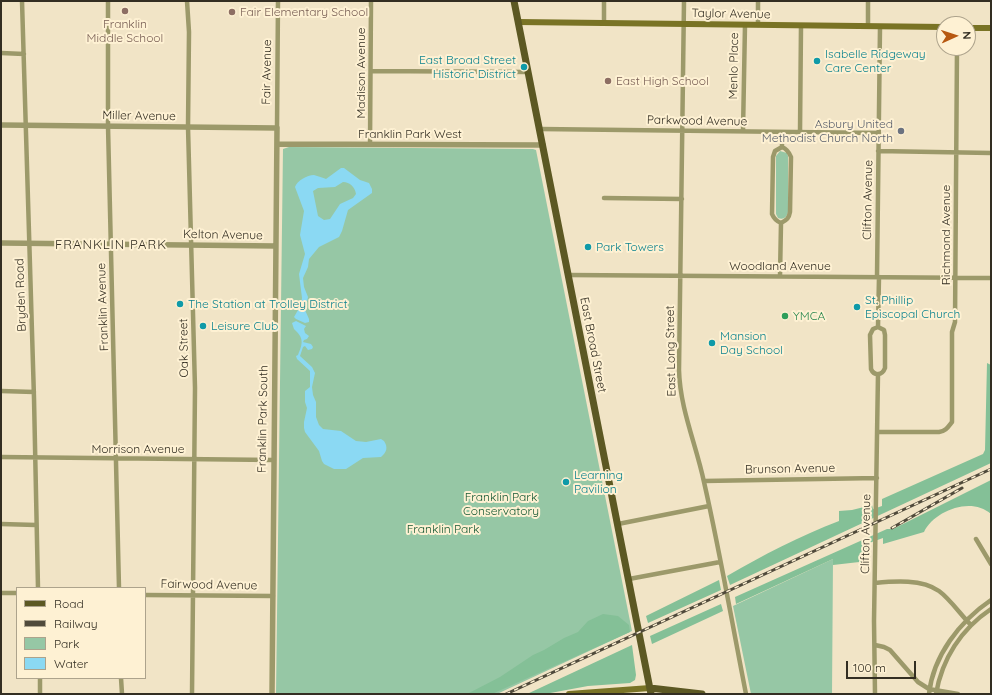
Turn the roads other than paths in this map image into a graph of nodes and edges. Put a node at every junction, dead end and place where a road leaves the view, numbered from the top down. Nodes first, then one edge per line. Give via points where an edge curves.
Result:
1 (22, 1) edge
2 (108, 1) edge
3 (187, 1) edge
4 (278, 1) edge
5 (371, 1) edge
6 (514, 1) edge
7 (604, 1) edge
8 (684, 1) edge
9 (758, 1) edge
10 (868, 1) edge
11 (518, 22) junction
12 (604, 23) junction
13 (684, 24) junction
14 (744, 25) junction
15 (758, 25) junction
16 (801, 26) junction
17 (868, 26) junction
18 (880, 26) junction
19 (936, 27) edge
20 (976, 28) edge
21 (991, 28) edge
22 (1, 53) edge
23 (24, 54) junction
24 (957, 56) edge
25 (371, 71) junction
26 (528, 72) junction
27 (1, 125) edge
28 (26, 125) junction
29 (108, 126) junction
30 (188, 127) junction
31 (277, 128) junction
32 (540, 129) junction
33 (683, 131) junction
34 (743, 131) junction
35 (782, 132) junction
36 (800, 132) junction
37 (878, 133) junction
38 (277, 144) junction
39 (370, 144) junction
40 (543, 145) junction
41 (782, 147) junction
42 (878, 151) junction
43 (956, 152) junction
44 (991, 153) edge
45 (604, 198) dead end
46 (682, 199) junction
47 (781, 223) junction
48 (1, 243) edge
49 (30, 244) junction
50 (111, 245) junction
51 (192, 246) junction
52 (276, 246) junction
53 (568, 275) junction
54 (681, 275) junction
55 (780, 276) junction
56 (878, 277) junction
57 (955, 278) junction
58 (991, 278) edge
59 (878, 327) junction
60 (878, 374) junction
61 (1, 391) edge
62 (34, 392) junction
63 (878, 432) junction
64 (1, 458) edge
65 (35, 458) junction
66 (116, 458) junction
67 (195, 459) junction
68 (274, 460) junction
69 (877, 478) junction
70 (704, 481) junction
71 (709, 506) junction
72 (1, 524) edge
73 (618, 524) junction
74 (36, 525) junction
75 (976, 540) dead end
76 (720, 562) junction
77 (991, 564) edge
78 (629, 579) junction
79 (875, 583) junction
80 (38, 587) edge
81 (119, 587) edge
82 (1, 593) edge
83 (16, 593) edge
84 (146, 595) edge
85 (194, 595) junction
86 (273, 596) junction
87 (991, 600) edge
88 (991, 609) edge
89 (966, 620) junction
90 (971, 625) junction
91 (874, 645) junction
92 (40, 679) edge
93 (121, 679) edge
94 (651, 691) edge
95 (929, 691) edge
96 (936, 692) edge
97 (40, 694) edge
98 (122, 694) edge
99 (192, 694) edge
100 (272, 694) edge
101 (569, 694) edge
102 (702, 694) edge
103 (746, 694) edge
104 (875, 694) edge
105 (958, 694) edge

1 - 23 street, Bryden Road
2 - 29 street, Franklin Avenue
3 - 30 street, Oak Street
4 - 31 street, Fair Avenue
5 - 25 street, Madison Avenue
6 - 11 main road, East Broad Street
7 - 12 street
8 - 13 street, East Long Street
9 - 15 street
10 - 17 street
11 - 12 main road, Taylor Avenue
11 - 26 main road, East Broad Street
12 - 13 main road, Taylor Avenue
13 - 14 main road, Taylor Avenue
13 - 33 street, East Long Street
14 - 15 main road, Taylor Avenue
14 - 34 street, Menlo Place
15 - 16 main road, Taylor Avenue
16 - 17 main road, Taylor Avenue
16 - 36 street
17 - 18 main road, Taylor Avenue
18 - 19 main road, Taylor Avenue
18 - 37 street, Clifton Avenue
20 - 21 main road
22 - 23 street
23 - 28 street, Bryden Road
24 - 43 street, Richmond Avenue
25 - 26 street
25 - 39 street, Madison Avenue
26 - 32 main road, East Broad Street
27 - 28 street, Miller Avenue
28 - 29 street, Miller Avenue
28 - 49 street, Bryden Road
29 - 30 street, Miller Avenue
29 - 50 street, Franklin Avenue
30 - 31 street, Miller Avenue
30 - 51 street, Oak Street
31 - 38 street, Fair Avenue
32 - 33 street, Parkwood Avenue
32 - 40 main road, East Broad Street
33 - 34 street, Parkwood Avenue
33 - 46 street, East Long Street
34 - 35 street, Parkwood Avenue
35 - 36 street, Parkwood Avenue
35 - 41 street
36 - 37 street, Parkwood Avenue
37 - 42 street, Clifton Avenue
38 - 39 street, Franklin Park West
38 - 52 street, Franklin Park South
39 - 40 street, Franklin Park West
40 - 53 main road, East Broad Street
41 - 47 street via 775,151 773,157 772,214 774,219
41 - 47 street via 786,148 791,156 790,212 786,221
42 - 43 street
42 - 56 street, Clifton Avenue
43 - 44 street
43 - 57 street, Richmond Avenue
45 - 46 street
46 - 54 street, East Long Street
47 - 55 street
48 - 49 street, Kelton Avenue
49 - 50 street, Kelton Avenue
49 - 62 street, Bryden Road
50 - 51 street, Kelton Avenue
50 - 66 street, Franklin Avenue
51 - 52 street, Kelton Avenue
51 - 67 street, Oak Street
52 - 68 street, Franklin Park South
53 - 54 street, Woodland Avenue
53 - 73 main road, East Broad Street
54 - 55 street, Woodland Avenue
54 - 70 street, East Long Street via 680,390
55 - 56 street, Woodland Avenue
56 - 57 street, Woodland Avenue
56 - 59 street, Clifton Avenue
57 - 58 street, Woodland Avenue
57 - 63 street, Richmond Avenue via 952,422 948,428 939,432
59 - 60 street, Clifton Avenue via 884,330 885,334 885,368
59 - 60 street, Clifton Avenue via 871,332 870,350 871,369 873,373
60 - 63 street, Clifton Avenue
61 - 62 street
62 - 65 street, Bryden Road
63 - 69 street, Clifton Avenue
64 - 65 street, Morrison Avenue
65 - 66 street, Morrison Avenue
65 - 74 street, Bryden Road
66 - 67 street, Morrison Avenue
66 - 81 street, Franklin Avenue
67 - 68 street, Morrison Avenue
67 - 85 street, Oak Street
68 - 86 street, Franklin Park South
69 - 70 street, Brunson Avenue
69 - 79 street, Clifton Avenue
70 - 71 street, East Long Street
71 - 73 street
71 - 76 street, East Long Street
72 - 74 street
73 - 78 main road, East Broad Street
74 - 80 street, Bryden Road
75 - 77 street
76 - 78 street
76 - 103 street, East Long Street
78 - 94 main road, East Broad Street
79 - 89 street via 901,581 933,587
79 - 91 street, Clifton Avenue
82 - 83 street
84 - 85 street, Fairwood Avenue
85 - 86 street, Fairwood Avenue
85 - 99 street, Oak Street
86 - 100 street, Franklin Park South
87 - 89 street
88 - 90 street
89 - 90 street
89 - 95 street via 942,654
90 - 96 street via 948,657
91 - 95 street via 890,650
91 - 104 street, Clifton Avenue
92 - 97 street
93 - 98 street
94 - 101 main road
94 - 102 main road
95 - 96 street
96 - 105 street

